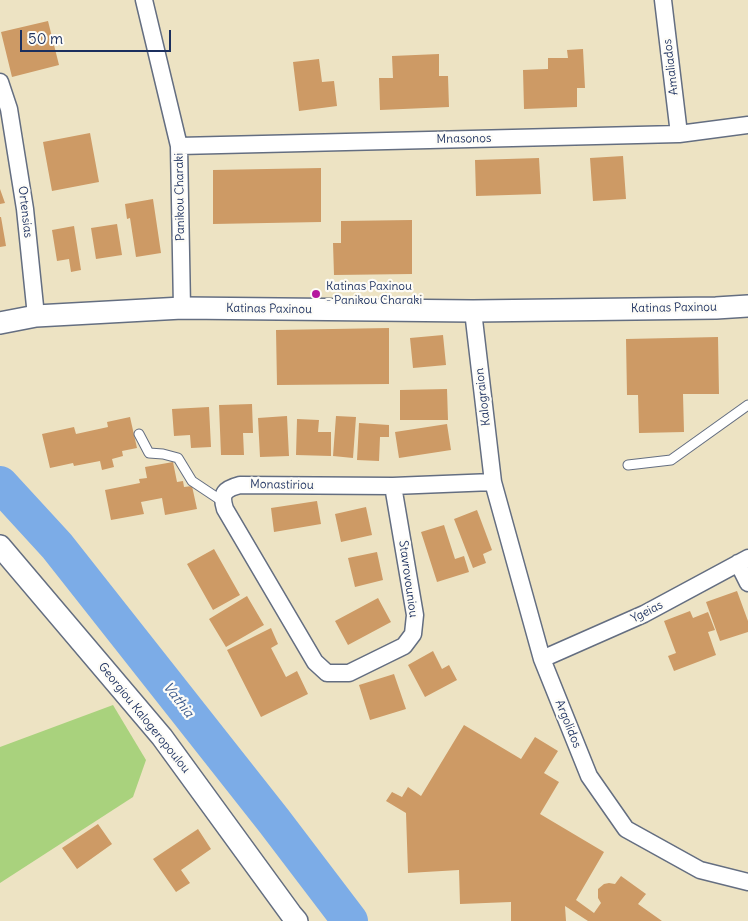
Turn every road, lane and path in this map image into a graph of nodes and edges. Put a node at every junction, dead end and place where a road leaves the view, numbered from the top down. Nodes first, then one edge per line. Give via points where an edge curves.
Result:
1 (144, 0) edge
2 (663, 0) edge
3 (0, 82) edge
4 (5, 111) edge
5 (748, 125) edge
6 (679, 134) junction
7 (179, 146) junction
8 (748, 306) edge
9 (182, 308) junction
10 (473, 311) junction
11 (36, 316) junction
12 (0, 322) edge
13 (748, 405) edge
14 (139, 434) dead end
15 (628, 465) dead end
16 (492, 482) junction
17 (393, 486) junction
18 (222, 501) junction
19 (0, 546) edge
20 (743, 561) edge
21 (748, 583) edge
22 (542, 659) junction
23 (748, 882) edge
24 (297, 921) edge

1 - 7 street, Panikou Charaki
2 - 6 street, Amaliados
3 - 4 street, Ortensias
4 - 11 street, Ortensias via 26,209
5 - 6 street, Mnasonos
6 - 7 street, Mnasonos
7 - 9 street, Panikou Charaki
8 - 10 street, Katinas Paxinou
9 - 10 street, Katinas Paxinou
9 - 11 street, Katinas Paxinou
10 - 16 street, Kalograion
11 - 12 street, Katinas Paxinou
13 - 15 lane via 671,460
14 - 18 lane via 150,453 178,458 192,481
16 - 17 street, Monastiriou
16 - 22 street, Argolidos
17 - 18 street, Monastiriou via 240,484 229,488
17 - 18 street, Stavrovouniou via 415,615 413,634 404,646 349,673 327,673 315,662
19 - 24 street, Georgiou Kalogeropoulou via 162,737
20 - 21 street
20 - 22 street, Ygeias via 644,614
22 - 23 street, Argolidos via 589,776 626,829 700,870

